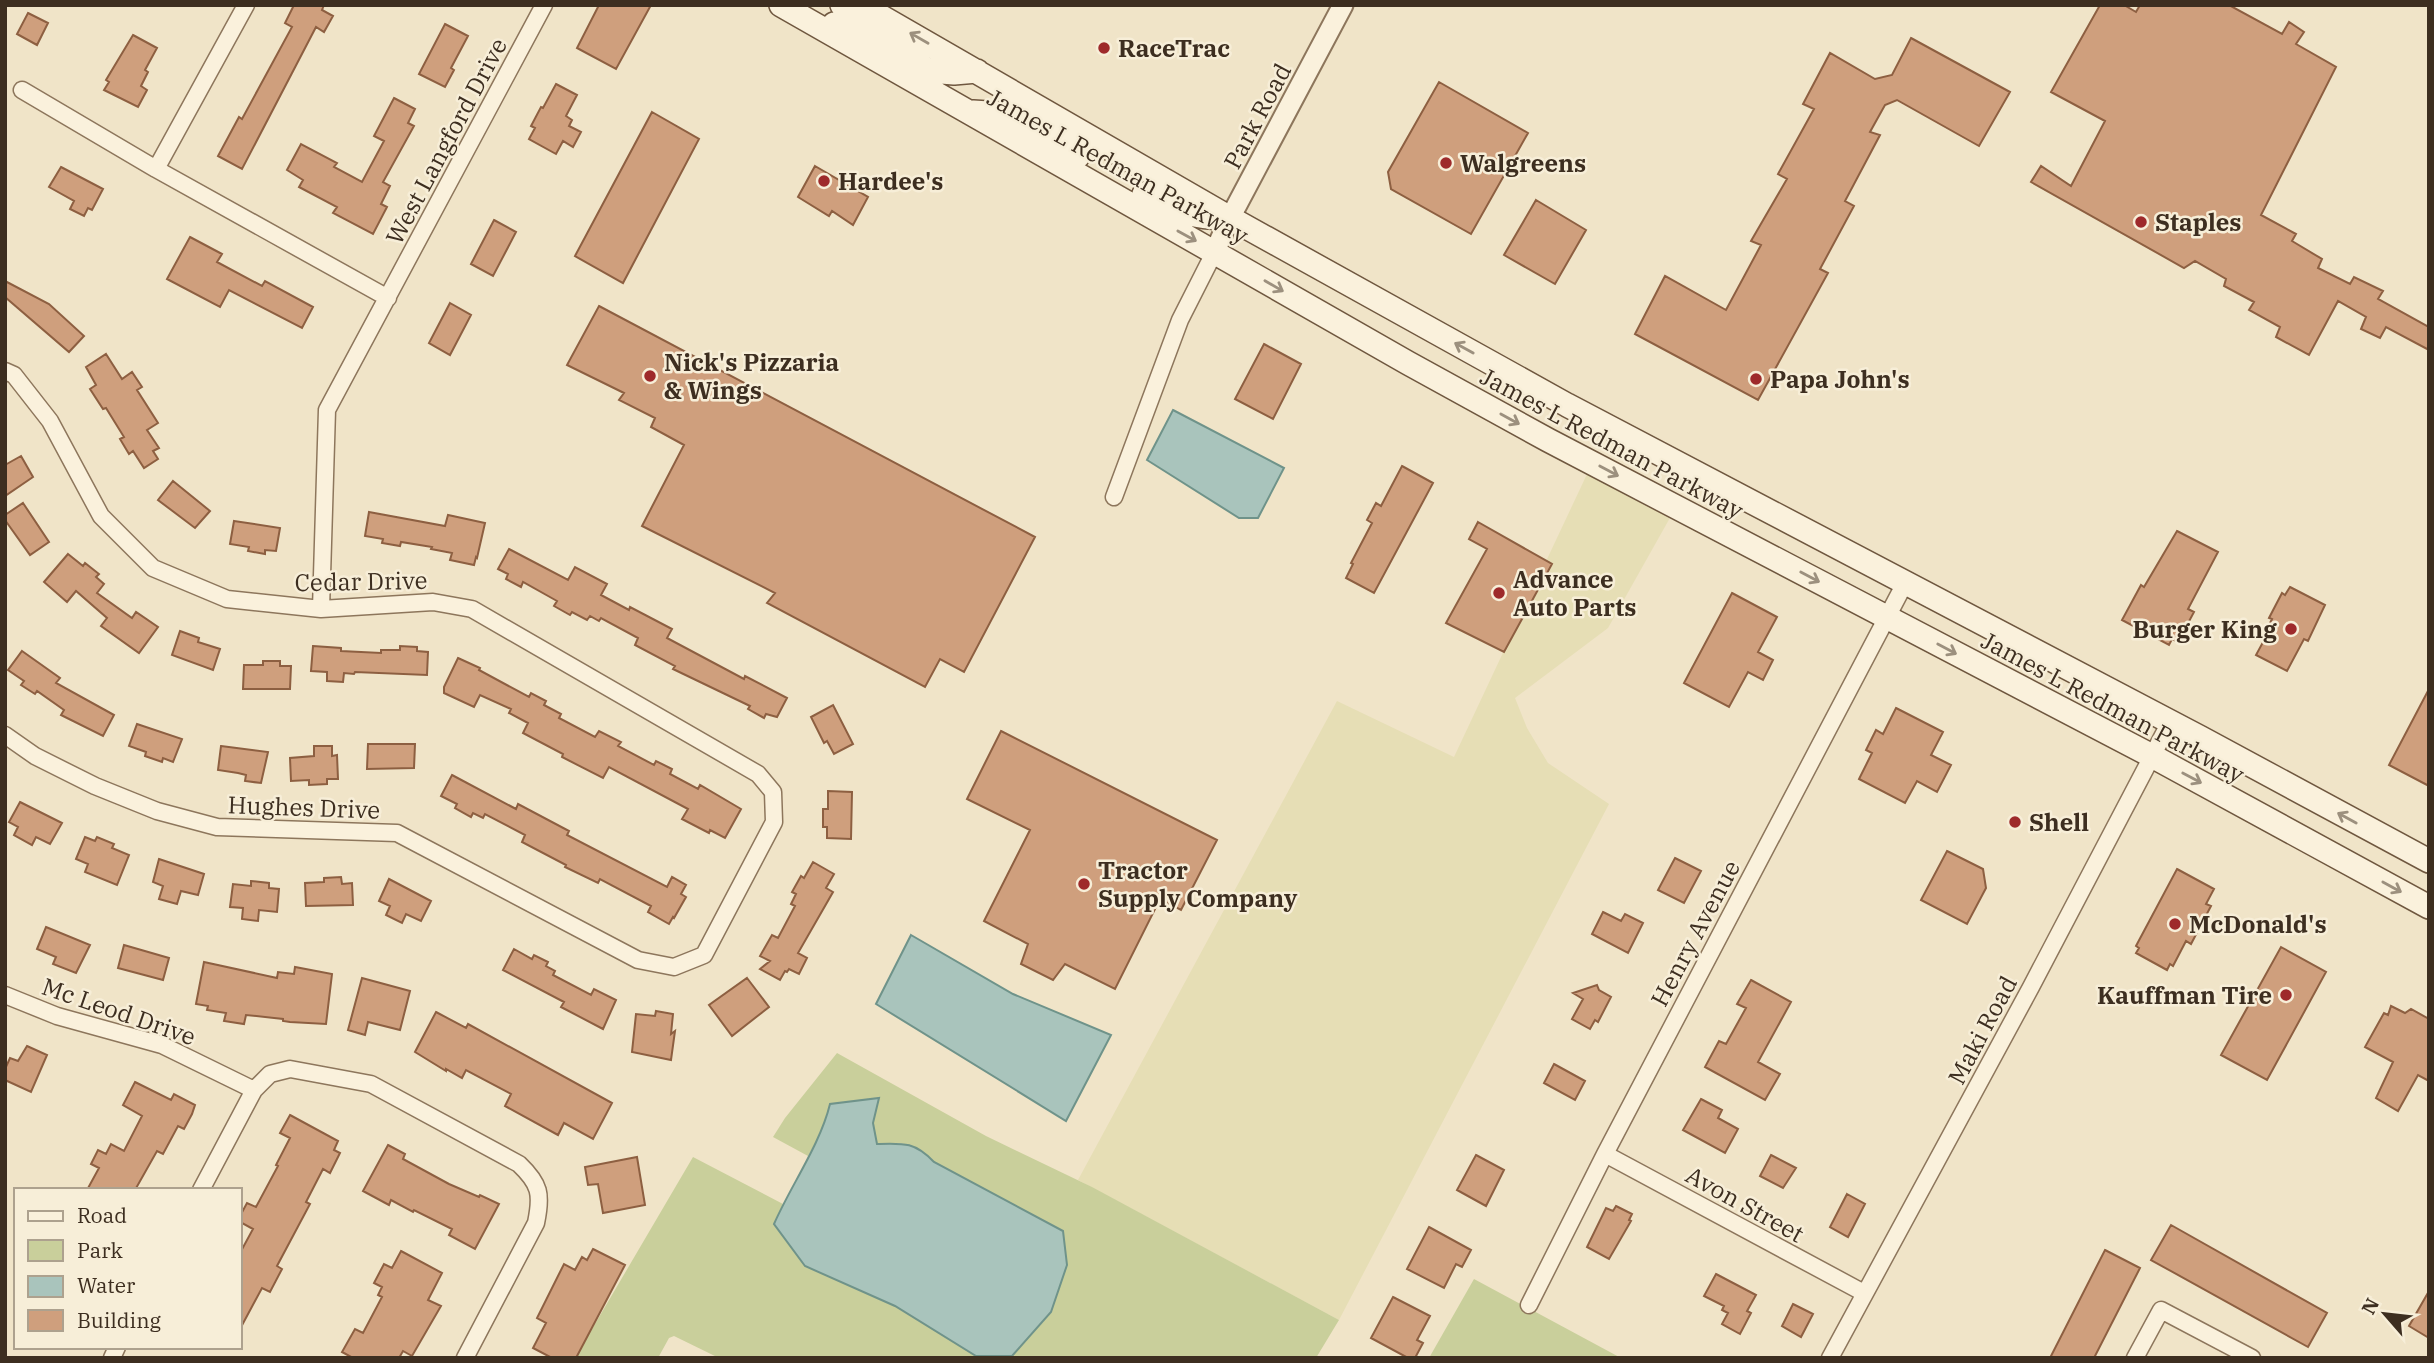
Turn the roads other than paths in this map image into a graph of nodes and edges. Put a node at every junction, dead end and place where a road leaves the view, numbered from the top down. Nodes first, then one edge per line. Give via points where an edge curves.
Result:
1 (246, 5) edge
2 (544, 5) edge
3 (842, 5) edge
4 (1343, 5) edge
5 (785, 8) edge
6 (870, 10) edge
7 (977, 71) junction
8 (22, 90) dead end
9 (967, 112) junction
10 (156, 169) junction
11 (1230, 218) junction
12 (1215, 251) junction
13 (388, 298) junction
14 (5, 371) edge
15 (1114, 497) dead end
16 (1905, 583) junction
17 (321, 609) junction
18 (1887, 618) junction
19 (2169, 722) junction
20 (5, 736) edge
21 (2152, 756) junction
22 (2429, 862) edge
23 (2429, 907) edge
24 (674, 967) joint
25 (5, 995) edge
26 (254, 1090) junction
27 (1605, 1154) junction
28 (202, 1188) edge
29 (1864, 1293) junction
30 (1529, 1305) dead end
31 (465, 1358) edge
32 (1830, 1358) edge
33 (2135, 1358) edge
34 (2252, 1358) edge

1 - 10 street
2 - 13 street, West Langford Drive
3 - 6 main road, James L Redman Parkway
4 - 11 street, Park Road
5 - 7 main road via 869,36 929,71
5 - 9 main road, James L Redman Parkway
7 -> 6 main road, James L Redman Parkway
7 - 11 main road, James L Redman Parkway
8 - 10 street
9 - 11 main road via 1004,114 1167,207 1200,218
9 -> 12 main road, James L Redman Parkway
10 - 13 street
11 - 12 street, Park Road
16 -> 11 main road, James L Redman Parkway via 1578,411
12 - 15 street via 1180,320
12 -> 18 main road, James L Redman Parkway via 1419,369
13 - 17 street, West Langford Drive via 327,410
14 - 17 street, Cedar Drive via 50,421 101,516 153,568 227,598
16 - 18 street, Henry Avenue
16 - 19 main road, James L Redman Parkway
17 - 24 street, Cedar Drive via 433,602 472,609 758,774 773,792 774,822 704,955
18 -> 21 main road, James L Redman Parkway
18 - 27 street, Henry Avenue
19 - 21 street, Maki Road
22 -> 19 main road, James L Redman Parkway
20 - 24 street, Hughes Drive via 95,786 157,811 218,827 397,833 638,960
21 -> 23 main road, James L Redman Parkway
21 - 29 street, Maki Road
25 - 26 street, Mc Leod Drive via 57,1016 162,1045
26 - 28 street
26 - 31 street via 270,1074 290,1069 371,1084 519,1164 534,1179 540,1201 536,1223
27 - 29 street, Avon Street
27 - 30 street, Henry Avenue
29 - 32 street, Maki Road
33 - 34 street via 2161,1310

